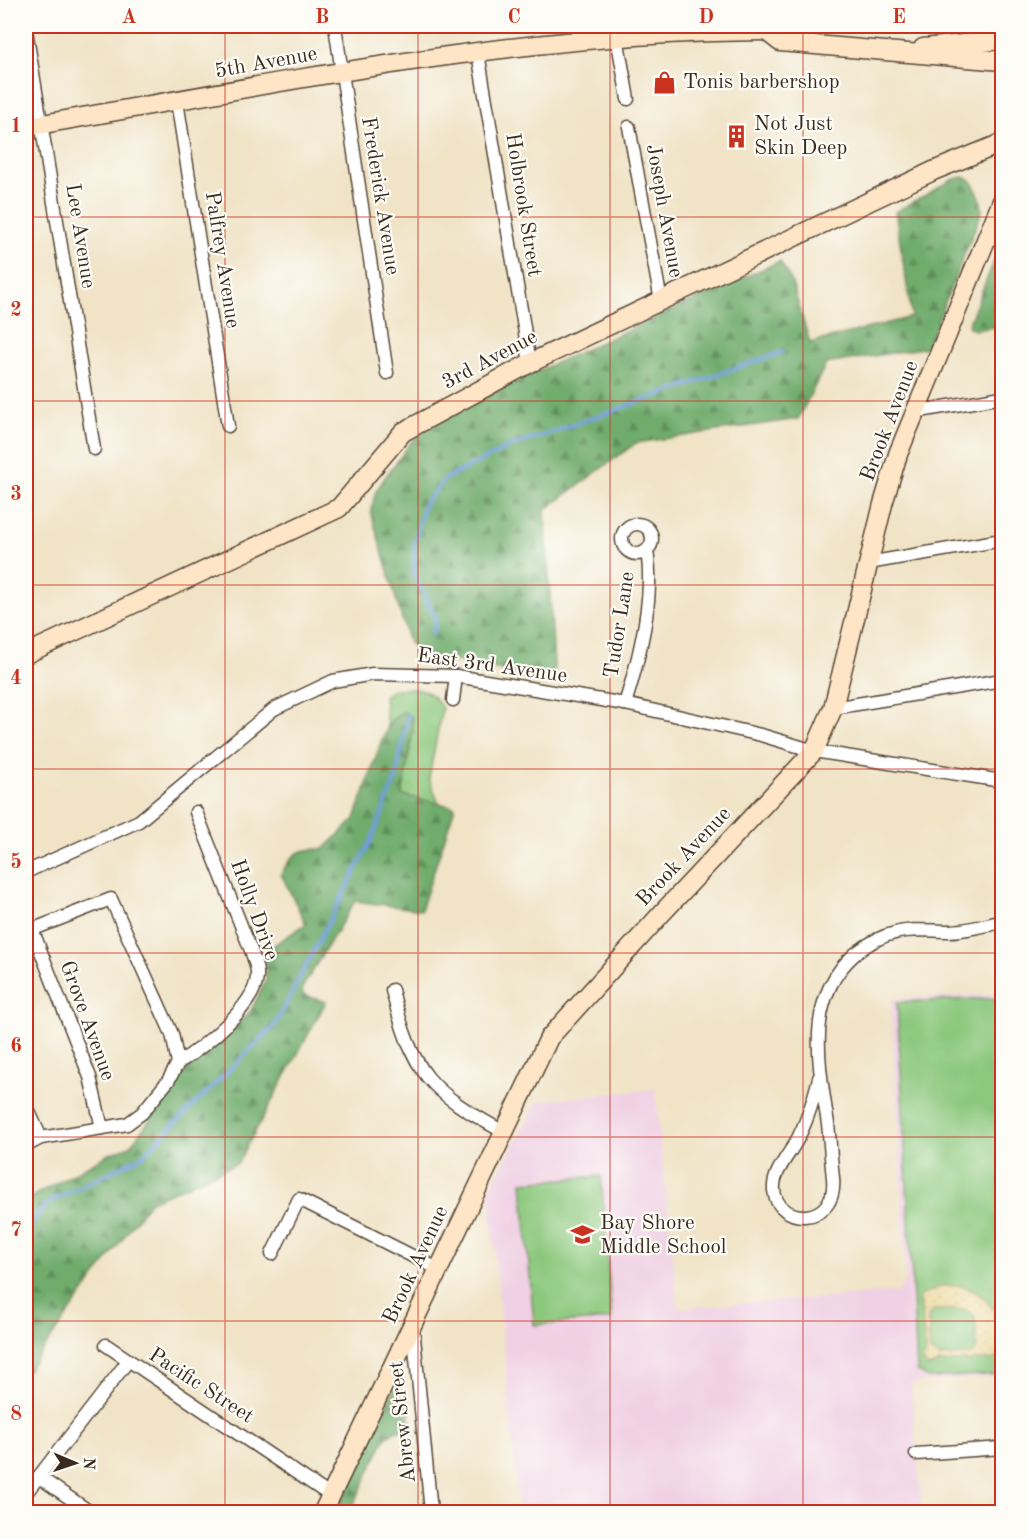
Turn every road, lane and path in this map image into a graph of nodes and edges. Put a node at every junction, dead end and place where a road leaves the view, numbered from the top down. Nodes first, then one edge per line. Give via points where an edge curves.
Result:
1 (335, 26) edge
2 (771, 28) edge
3 (26, 30) edge
4 (616, 31) edge
5 (1002, 40) edge
6 (891, 52) junction
7 (478, 53) junction
8 (1002, 61) edge
9 (342, 73) junction
10 (628, 99) dead end
11 (177, 101) junction
12 (34, 126) edge
13 (629, 127) dead end
14 (1002, 143) edge
15 (1002, 201) edge
16 (661, 301) junction
17 (530, 363) junction
18 (387, 373) dead end
19 (1002, 397) edge
20 (914, 412) junction
21 (228, 426) dead end
22 (94, 449) dead end
23 (1002, 540) edge
24 (647, 550) dead end
25 (868, 563) junction
26 (26, 654) edge
27 (456, 676) junction
28 (1002, 680) edge
29 (453, 700) dead end
30 (625, 704) junction
31 (833, 708) junction
32 (814, 751) junction
33 (1002, 781) edge
34 (196, 812) dead end
35 (26, 872) edge
36 (1002, 922) edge
37 (29, 931) edge
38 (392, 990) dead end
39 (178, 1062) junction
40 (819, 1078) junction
41 (26, 1105) edge
42 (102, 1128) junction
43 (504, 1132) junction
44 (41, 1138) junction
45 (26, 1146) edge
46 (272, 1254) dead end
47 (438, 1269) junction
48 (413, 1327) junction
49 (106, 1345) dead end
50 (128, 1362) junction
51 (1002, 1448) edge
52 (916, 1454) dead end
53 (39, 1477) junction
54 (26, 1493) edge
55 (331, 1496) junction
56 (90, 1512) edge
57 (323, 1512) edge
58 (431, 1512) edge

1 - 9 street, Frederick Avenue
2 - 4 street, 5th Avenue
2 - 6 street, 5th Avenue via 780,42
3 - 12 street, Lee Avenue
4 - 7 street, 5th Avenue
4 - 10 street
5 - 6 street
6 - 8 street, 5th Avenue
7 - 9 street, 5th Avenue
7 - 17 street, Holbrook Street
9 - 11 street, 5th Avenue
9 - 18 street, Frederick Avenue
11 - 12 street, 5th Avenue
11 - 21 street, Palfrey Avenue
12 - 22 street, Lee Avenue
13 - 16 street, Joseph Avenue
14 - 16 street, 3rd Avenue via 933,171
15 - 20 street, Brook Avenue
16 - 17 street, 3rd Avenue
17 - 26 street, 3rd Avenue via 403,432 339,508
19 - 20 street
20 - 25 street, Brook Avenue
23 - 25 street
24 - 30 street, Tudor Lane via 649,592
25 - 31 street, Brook Avenue
27 - 29 street
27 - 30 street, East 3rd Avenue
27 - 35 street, East 3rd Avenue via 372,674 333,681 303,693 274,708 139,821
28 - 31 street
30 - 32 street, East 3rd Avenue
31 - 32 street, Brook Avenue
32 - 33 street, East 3rd Avenue
32 - 43 street, Brook Avenue via 549,1038
34 - 39 street, Holly Drive via 252,953 257,976 251,995 228,1023
36 - 40 street via 951,931 894,933 864,946 840,967 827,992 819,1022
37 - 39 street via 111,899 172,1034
37 - 42 street, Grove Avenue via 90,1077
38 - 43 street via 404,1036 429,1080 449,1100
39 - 42 street, Holly Drive via 142,1113 127,1124
40 - 40 street via 834,1189 832,1202 821,1211 797,1216 778,1201 774,1179 800,1136
41 - 44 street
42 - 44 street, Holly Drive
43 - 47 street, Brook Avenue
44 - 45 street, Holly Drive
46 - 47 street via 300,1199
47 - 48 street, Brook Avenue
48 - 55 street, Brook Avenue
48 - 58 street, Abrew Street
49 - 50 street
50 - 53 street, Pacific Street
50 - 55 street, Pacific Street
51 - 52 street
53 - 54 street, Pacific Street
53 - 56 street
55 - 57 street, Brook Avenue

